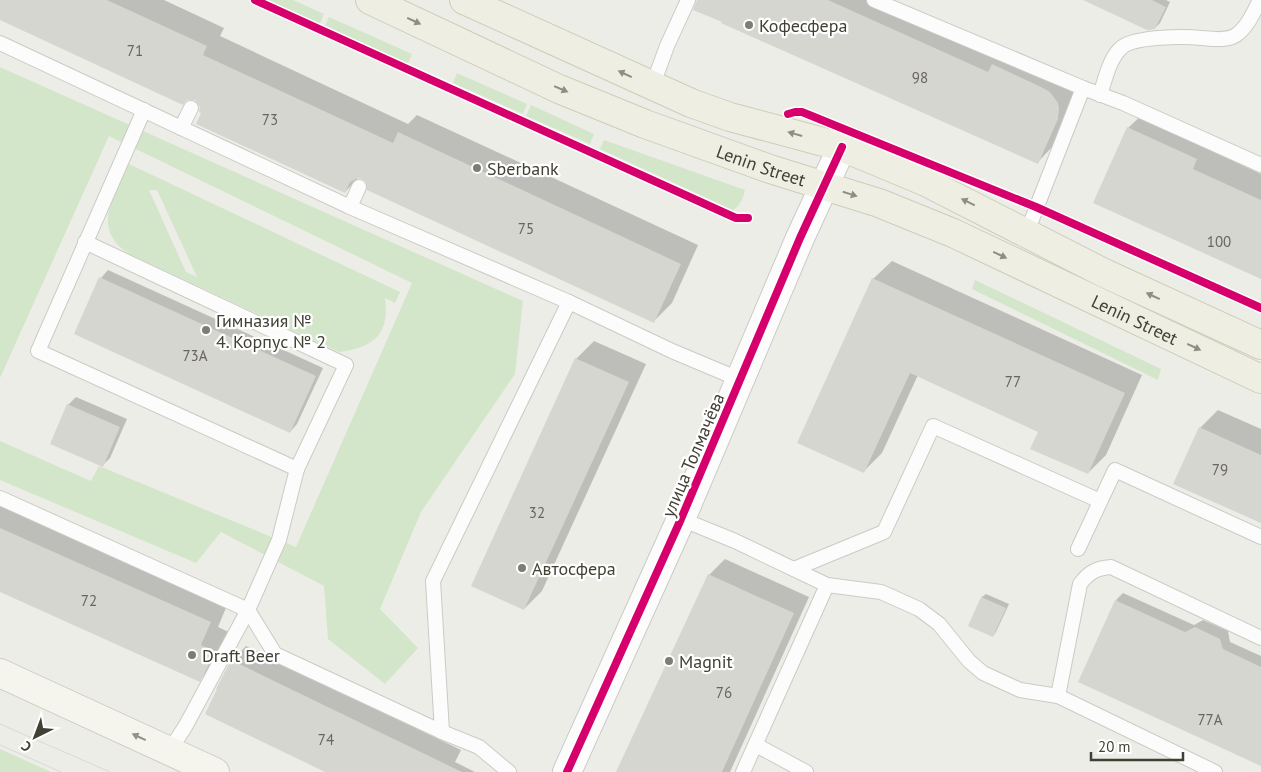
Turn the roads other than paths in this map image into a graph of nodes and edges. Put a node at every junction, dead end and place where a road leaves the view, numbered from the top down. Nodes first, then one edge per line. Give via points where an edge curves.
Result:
1 (370, 0) edge
2 (464, 0) edge
3 (688, 0) edge
4 (874, 0) edge
5 (1260, 0) edge
6 (0, 43) edge
7 (652, 87) junction
8 (1082, 88) junction
9 (1100, 95) junction
10 (191, 108) dead end
11 (144, 110) junction
12 (181, 128) junction
13 (842, 147) junction
14 (1261, 165) edge
15 (823, 186) junction
16 (359, 187) dead end
17 (350, 207) junction
18 (1027, 232) junction
19 (86, 242) junction
20 (569, 302) junction
21 (1261, 345) edge
22 (1261, 379) edge
23 (741, 380) junction
24 (297, 469) junction
25 (0, 498) edge
26 (1100, 501) junction
27 (681, 519) junction
28 (1261, 537) edge
29 (1078, 549) dead end
30 (794, 569) junction
31 (827, 585) junction
32 (248, 610) junction
33 (1261, 638) edge
34 (0, 673) edge
35 (1058, 696) junction
36 (442, 732) junction
37 (756, 745) junction
38 (170, 751) junction
39 (215, 772) edge
40 (509, 772) edge
41 (567, 772) edge
42 (743, 772) edge
43 (806, 772) edge
44 (1215, 772) edge

1 -> 15 main road, Lenin Street via 559,89 701,145
7 -> 2 main road, Lenin Street
3 - 7 lane
4 - 8 lane
5 - 9 lane via 1244,29 1232,38 1179,37 1126,44 1112,60
6 - 11 lane
13 -> 7 main road, Lenin Street via 730,117
8 - 9 lane
8 - 18 lane
9 - 14 lane
10 - 12 lane
11 - 12 lane
11 - 19 lane
12 - 17 lane
13 - 15 street, улица Толмачёва
18 -> 13 main road, Lenin Street via 926,182
15 -> 22 main road, Lenin Street via 879,203 953,233
15 - 23 street, улица Толмачёва
16 - 17 lane
17 - 20 lane
21 -> 18 main road, Lenin Street via 1104,273
19 - 24 lane via 346,365
19 - 24 lane via 38,351
20 - 23 lane
20 - 36 lane via 433,581
23 - 27 street, улица Толмачёва
24 - 32 lane via 279,540
25 - 32 lane
26 - 28 lane via 1115,470
26 - 29 lane
26 - 30 lane via 933,426 884,532
27 - 30 lane
27 - 41 street, улица Толмачёва
30 - 31 lane
31 - 35 lane via 881,592 919,609 939,624 969,661 984,673 1020,690
31 - 37 lane
32 - 36 lane via 275,654
32 - 38 lane
33 - 35 lane via 1111,567 1099,568 1080,584
38 -> 34 street
35 - 44 lane
36 - 40 lane via 480,747
37 - 42 lane
37 - 43 lane
38 - 39 street

